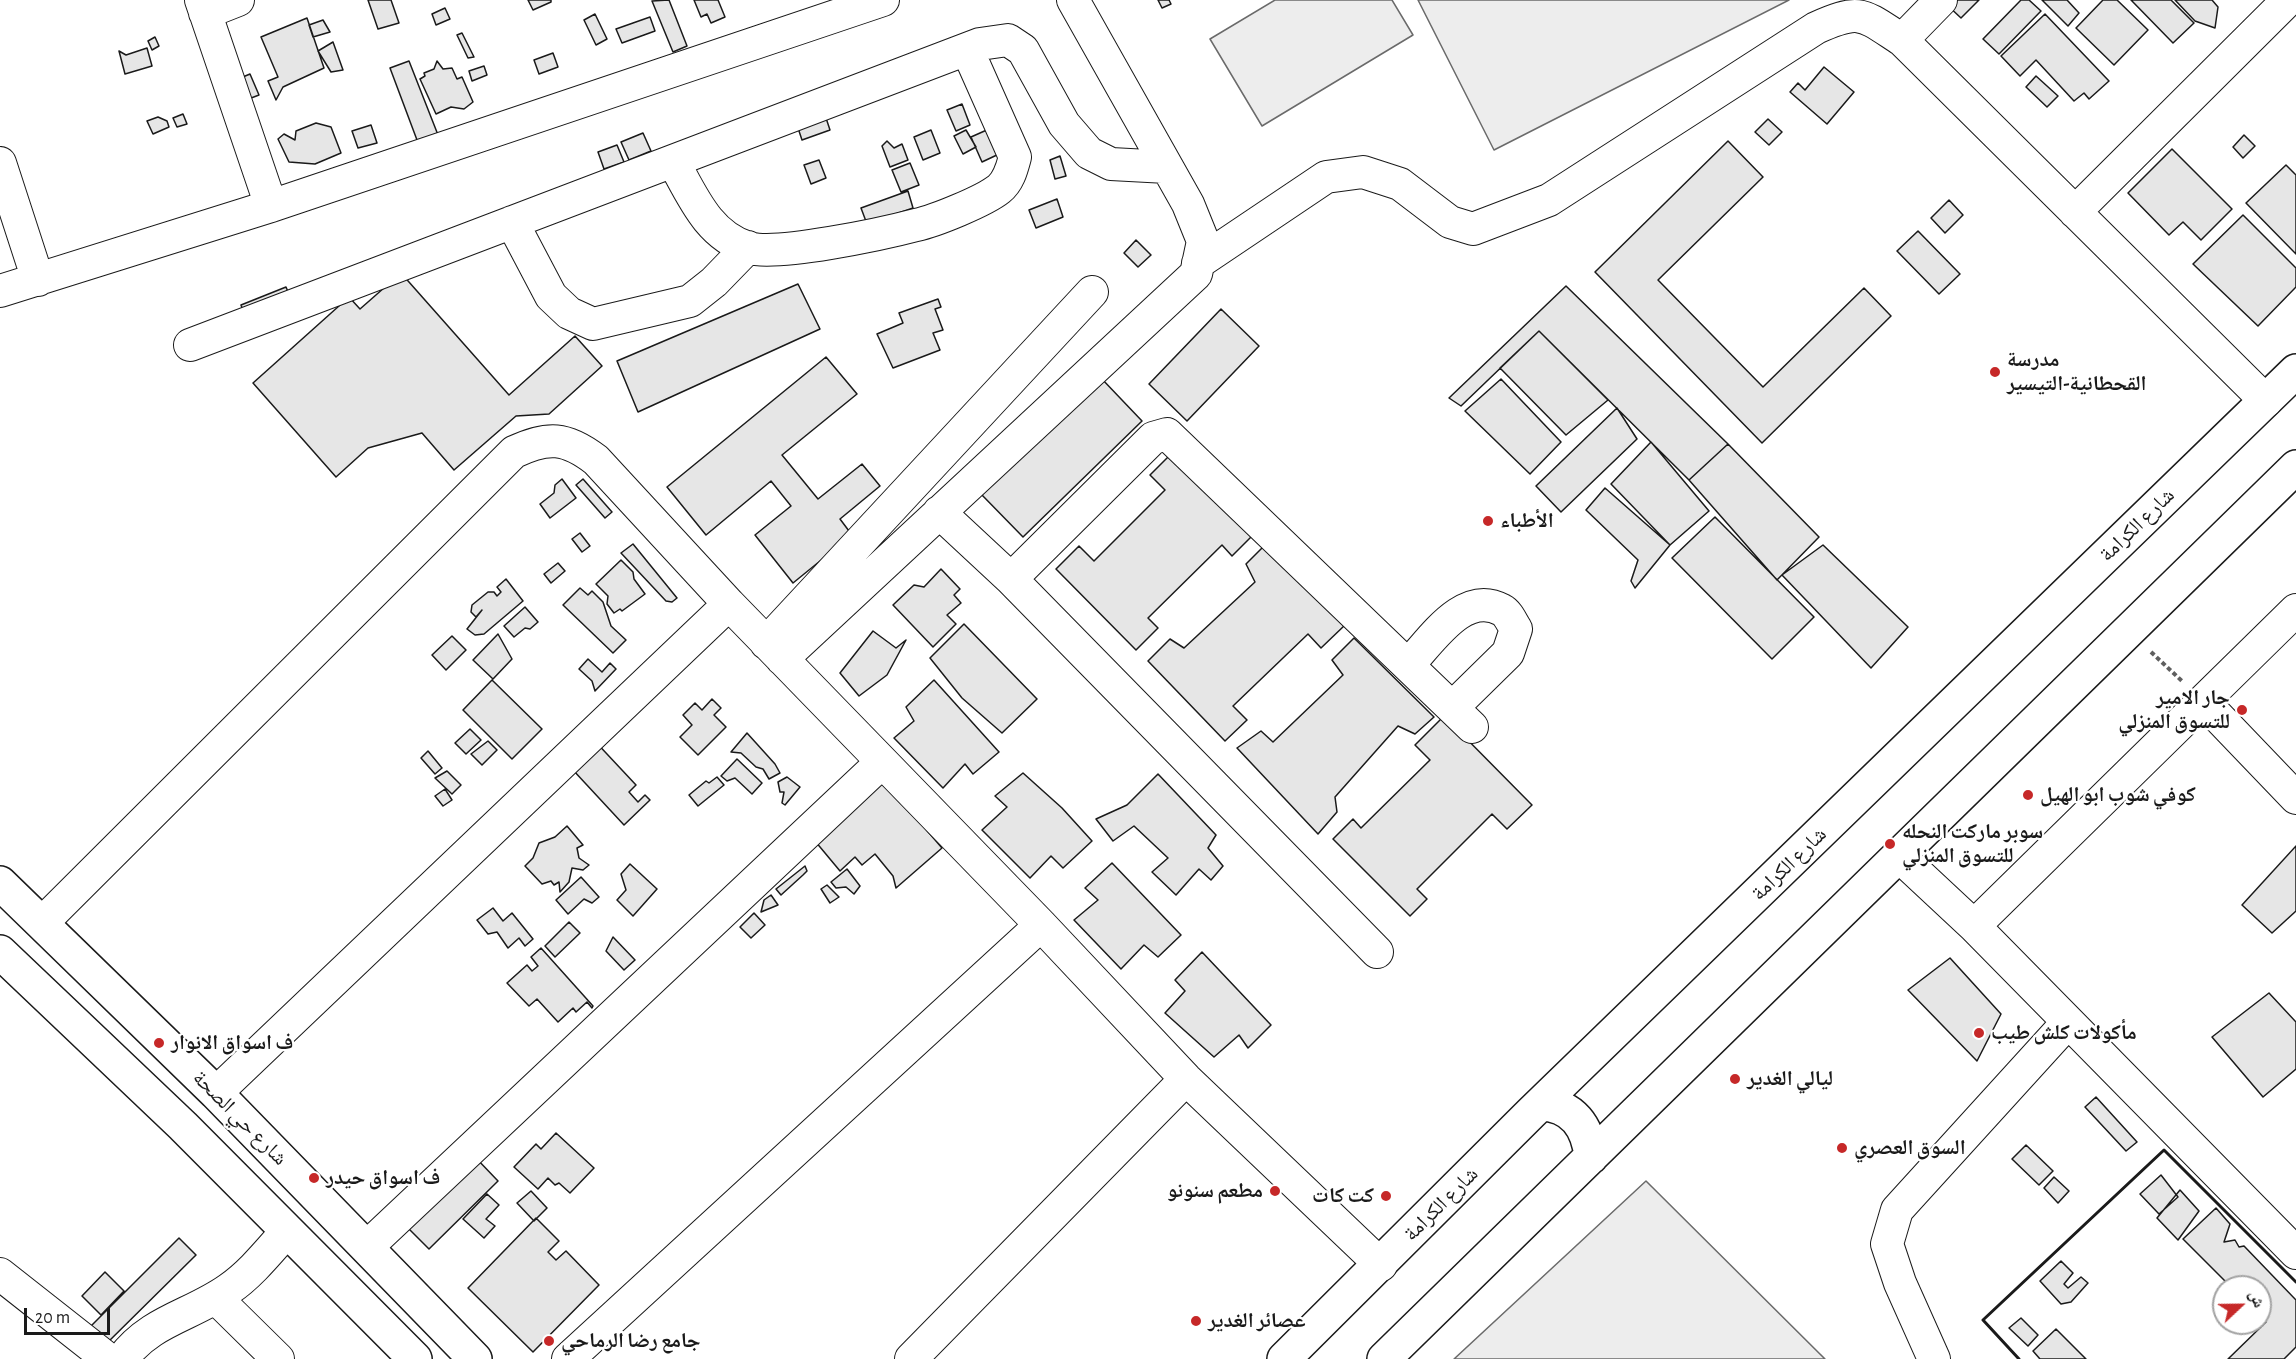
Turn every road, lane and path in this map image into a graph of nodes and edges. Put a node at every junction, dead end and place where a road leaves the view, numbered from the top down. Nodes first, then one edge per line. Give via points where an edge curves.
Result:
1 (238, 0) edge
2 (883, 0) edge
3 (1074, 0) edge
4 (1941, 0) edge
5 (2288, 0) edge
6 (203, 6) edge
7 (1902, 40) junction
8 (967, 50) junction
9 (673, 161) junction
10 (0, 163) edge
11 (1167, 167) junction
12 (271, 206) junction
13 (2075, 212) junction
14 (512, 222) junction
15 (748, 248) junction
16 (1198, 263) junction
17 (38, 280) junction
18 (0, 291) edge
19 (1092, 292) dead end
20 (190, 345) dead end
21 (2296, 371) edge
22 (2266, 401) junction
23 (2296, 467) edge
24 (939, 512) junction
25 (1011, 579) junction
26 (729, 604) junction
27 (2296, 610) edge
28 (2129, 631) junction
29 (774, 651) junction
30 (1409, 664) junction
31 (2203, 701) junction
32 (882, 762) junction
33 (2296, 798) edge
34 (1899, 856) junction
35 (0, 883) edge
36 (42, 923) junction
37 (1041, 925) junction
38 (1974, 926) junction
39 (0, 952) edge
40 (1377, 952) dead end
41 (2068, 1022) junction
42 (1186, 1079) junction
43 (216, 1093) junction
44 (1541, 1104) junction
45 (275, 1154) junction
46 (1591, 1157) junction
47 (246, 1188) junction
48 (318, 1197) junction
49 (287, 1231) junction
50 (367, 1247) junction
51 (2296, 1253) edge
52 (1381, 1265) junction
53 (0, 1274) edge
54 (216, 1298) junction
55 (108, 1359) edge
56 (122, 1359) edge
57 (278, 1359) edge
58 (415, 1359) edge
59 (475, 1359) edge
60 (568, 1359) edge
61 (911, 1359) edge
62 (1284, 1359) edge
63 (1384, 1359) edge
64 (1934, 1359) edge

1 - 6 street
2 - 12 street
3 - 11 street
4 - 7 street
5 - 13 street
6 - 12 street
7 - 13 street
7 - 16 street via 1864,15 1842,16 1816,28 1549,200 1473,229 1450,222 1400,184 1363,172 1326,177
8 - 9 street
8 - 11 street via 1008,40 1023,50 1064,124 1089,153 1111,164
8 - 15 street via 1015,157 1001,188 917,225 773,252
9 - 14 street
9 - 15 street via 700,211 717,231
10 - 17 street
11 - 16 street via 1203,241
12 - 17 street
13 - 22 street
14 - 15 street via 551,296 569,313 593,324 690,301
14 - 20 street
16 - 24 street via 1196,274 1160,310
17 - 18 street
19 - 29 street
21 - 22 main road, شارع الكرامة
22 - 44 main road, شارع الكرامة
23 - 28 main road
24 - 25 street
24 - 29 street
25 - 30 street via 1153,438 1167,434
25 - 40 street
26 - 29 street
26 - 36 street via 596,460 578,446 557,440 534,442 514,452
26 - 43 street
27 - 31 street
28 - 31 path
28 - 34 main road
29 - 32 street
30 - 30 street via 1460,611 1481,603 1504,611 1516,629 1508,653 1463,717
31 - 33 street
31 - 38 street
32 - 37 street
32 - 50 street
34 - 38 street
34 - 46 main road
35 - 36 main road, شارع حي الصحة
36 - 43 main road, شارع حي الصحة
37 - 42 street
37 - 60 street
38 - 41 street
39 - 47 main road
41 - 51 street
41 - 64 street via 1897,1210 1887,1244
42 - 52 street
42 - 61 street
43 - 45 main road, شارع حي الصحة
44 - 46 main road via 1559,1107 1577,1118 1585,1129
44 - 52 main road, شارع الكرامة
45 - 47 main road via 280,1163 276,1184 266,1191
45 - 48 main road, شارع حي الصحة
46 - 63 main road
47 - 49 main road
48 - 49 main road via 309,1195 291,1203 286,1212
48 - 50 main road, شارع حي الصحة
49 - 54 street via 241,1279
49 - 58 main road
50 - 59 main road, شارع حي الصحة
52 - 62 main road, شارع الكرامة
53 - 55 street
54 - 56 street via 162,1323 140,1338
54 - 57 street

